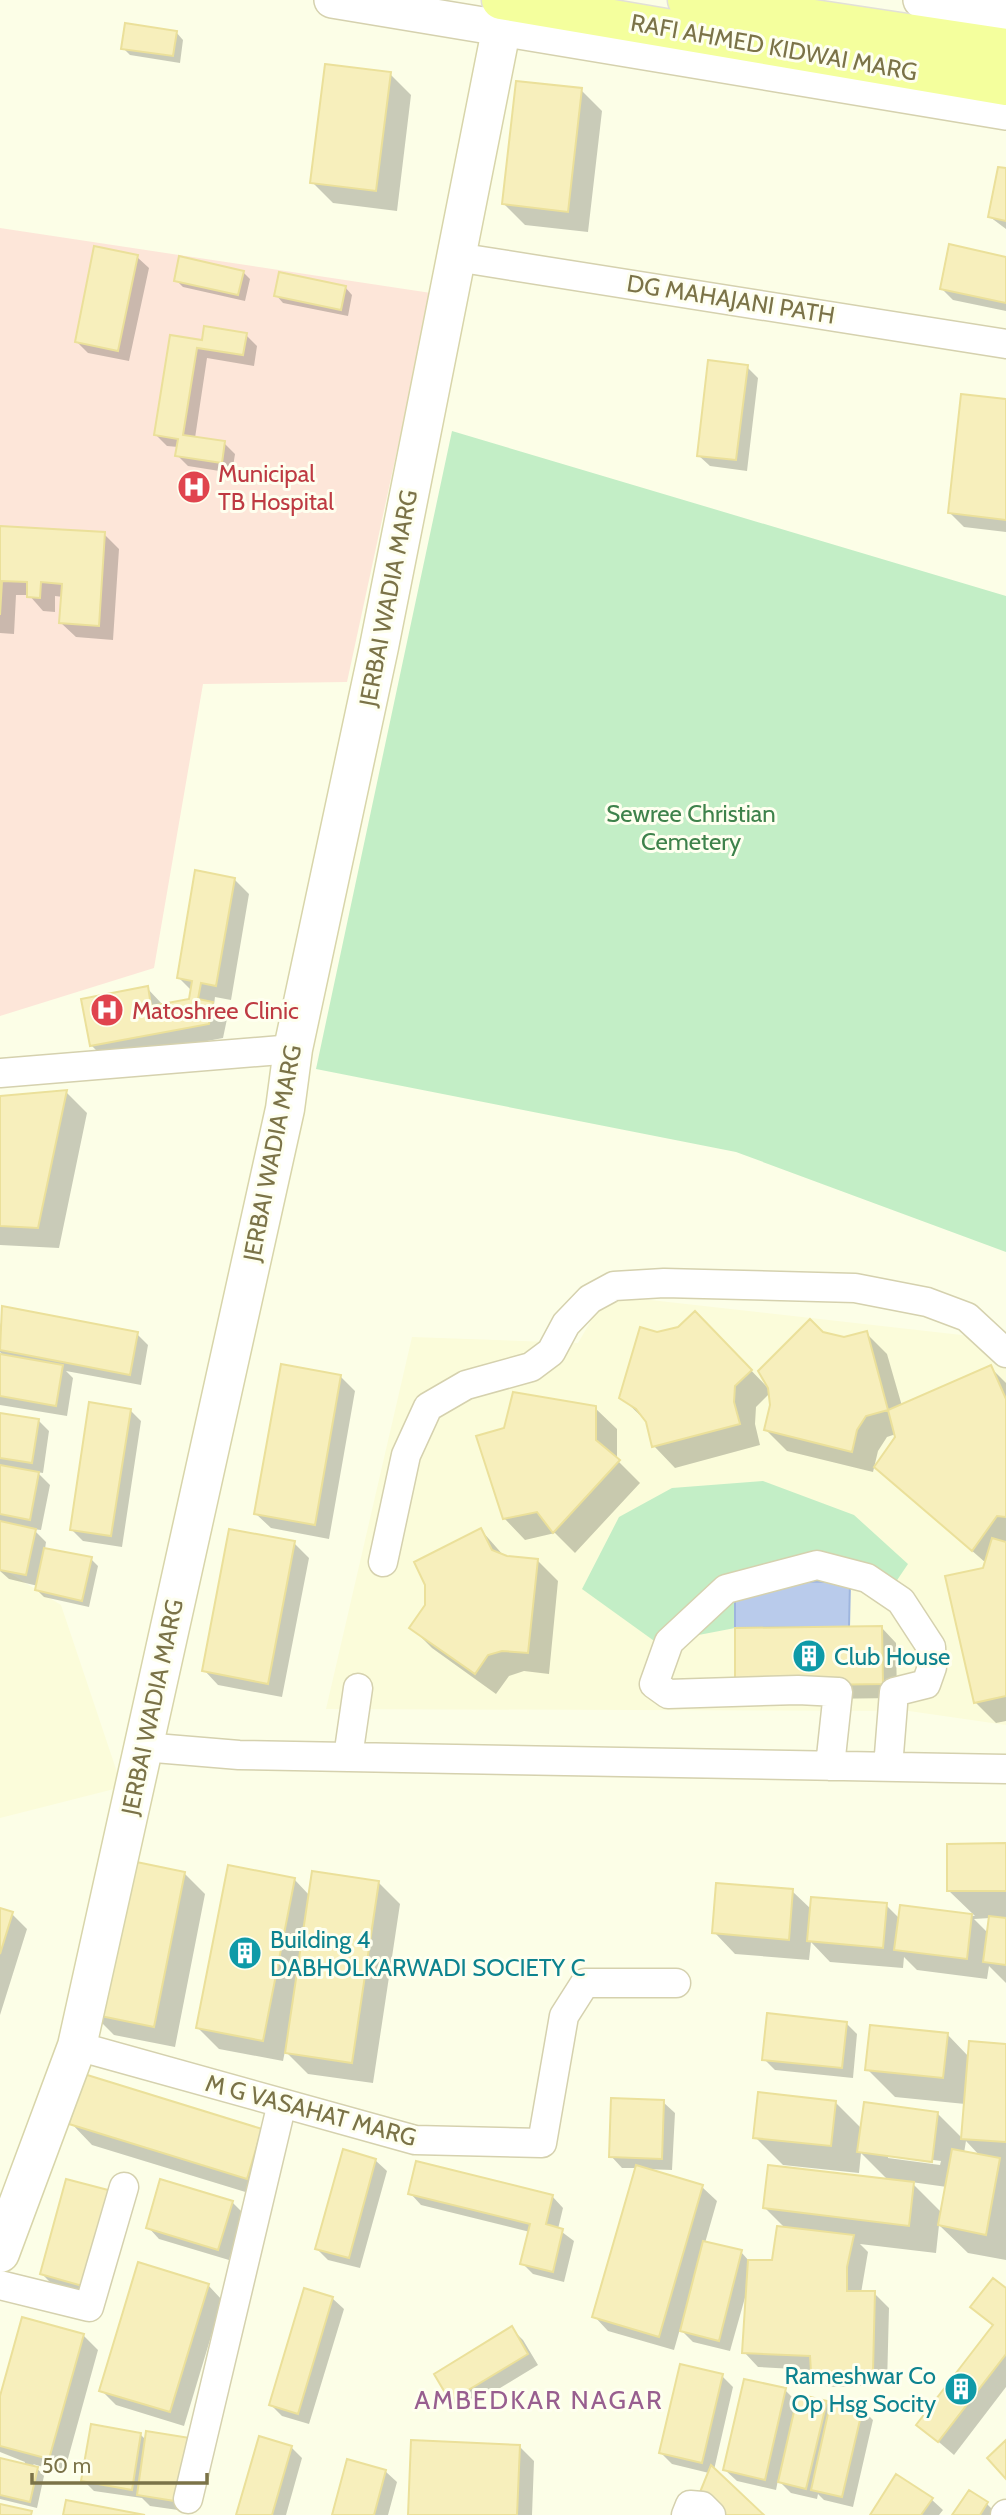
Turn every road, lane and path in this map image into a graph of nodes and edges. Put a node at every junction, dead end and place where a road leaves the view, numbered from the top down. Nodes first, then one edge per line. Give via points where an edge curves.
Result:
1 (332, 0) edge
2 (687, 0) edge
3 (921, 0) edge
4 (505, 7) edge
5 (1006, 15) edge
6 (1006, 48) edge
7 (837, 71) junction
8 (1006, 86) edge
9 (1006, 112) edge
10 (456, 257) junction
11 (1006, 344) edge
12 (293, 1049) junction
13 (0, 1073) edge
14 (1006, 1353) edge
15 (383, 1562) dead end
16 (358, 1688) dead end
17 (143, 1747) junction
18 (348, 1757) junction
19 (830, 1766) junction
20 (888, 1767) junction
21 (1006, 1769) edge
22 (676, 1983) dead end
23 (77, 2046) junction
24 (282, 2103) junction
25 (124, 2187) dead end
26 (0, 2253) edge
27 (0, 2285) edge
28 (188, 2500) dead end
29 (686, 2515) edge
30 (711, 2515) edge

1 - 4 street
2 - 6 main road
3 - 5 street
4 - 7 main road, RAFI AHMED KIDWAI MARG
4 - 10 main road, JERBAI WADIA MARG
7 - 8 main road, RAFI AHMED KIDWAI MARG
7 - 9 street
10 - 11 street, DG MAHAJANI PATH
10 - 12 main road, JERBAI WADIA MARG
12 - 13 street
12 - 17 main road, JERBAI WADIA MARG via 285,1109
14 - 15 street via 967,1317 927,1302 855,1288 614,1286 590,1299 566,1324 551,1352 531,1367 466,1385 428,1408 406,1455
16 - 18 street
17 - 18 street
17 - 23 main road, JERBAI WADIA MARG
18 - 19 street
19 - 20 street
19 - 20 street via 838,1692 668,1694 654,1684 669,1642 726,1589 817,1565 867,1578 901,1601 931,1647 932,1667 926,1684 894,1692
20 - 21 street
22 - 24 street, M G VASAHAT MARG via 585,1983 564,2016 542,2143 415,2140
23 - 24 street, M G VASAHAT MARG
23 - 26 main road, JERBAI WADIA MARG
24 - 28 street
25 - 27 street via 89,2307
29 - 30 street via 690,2505 702,2506

